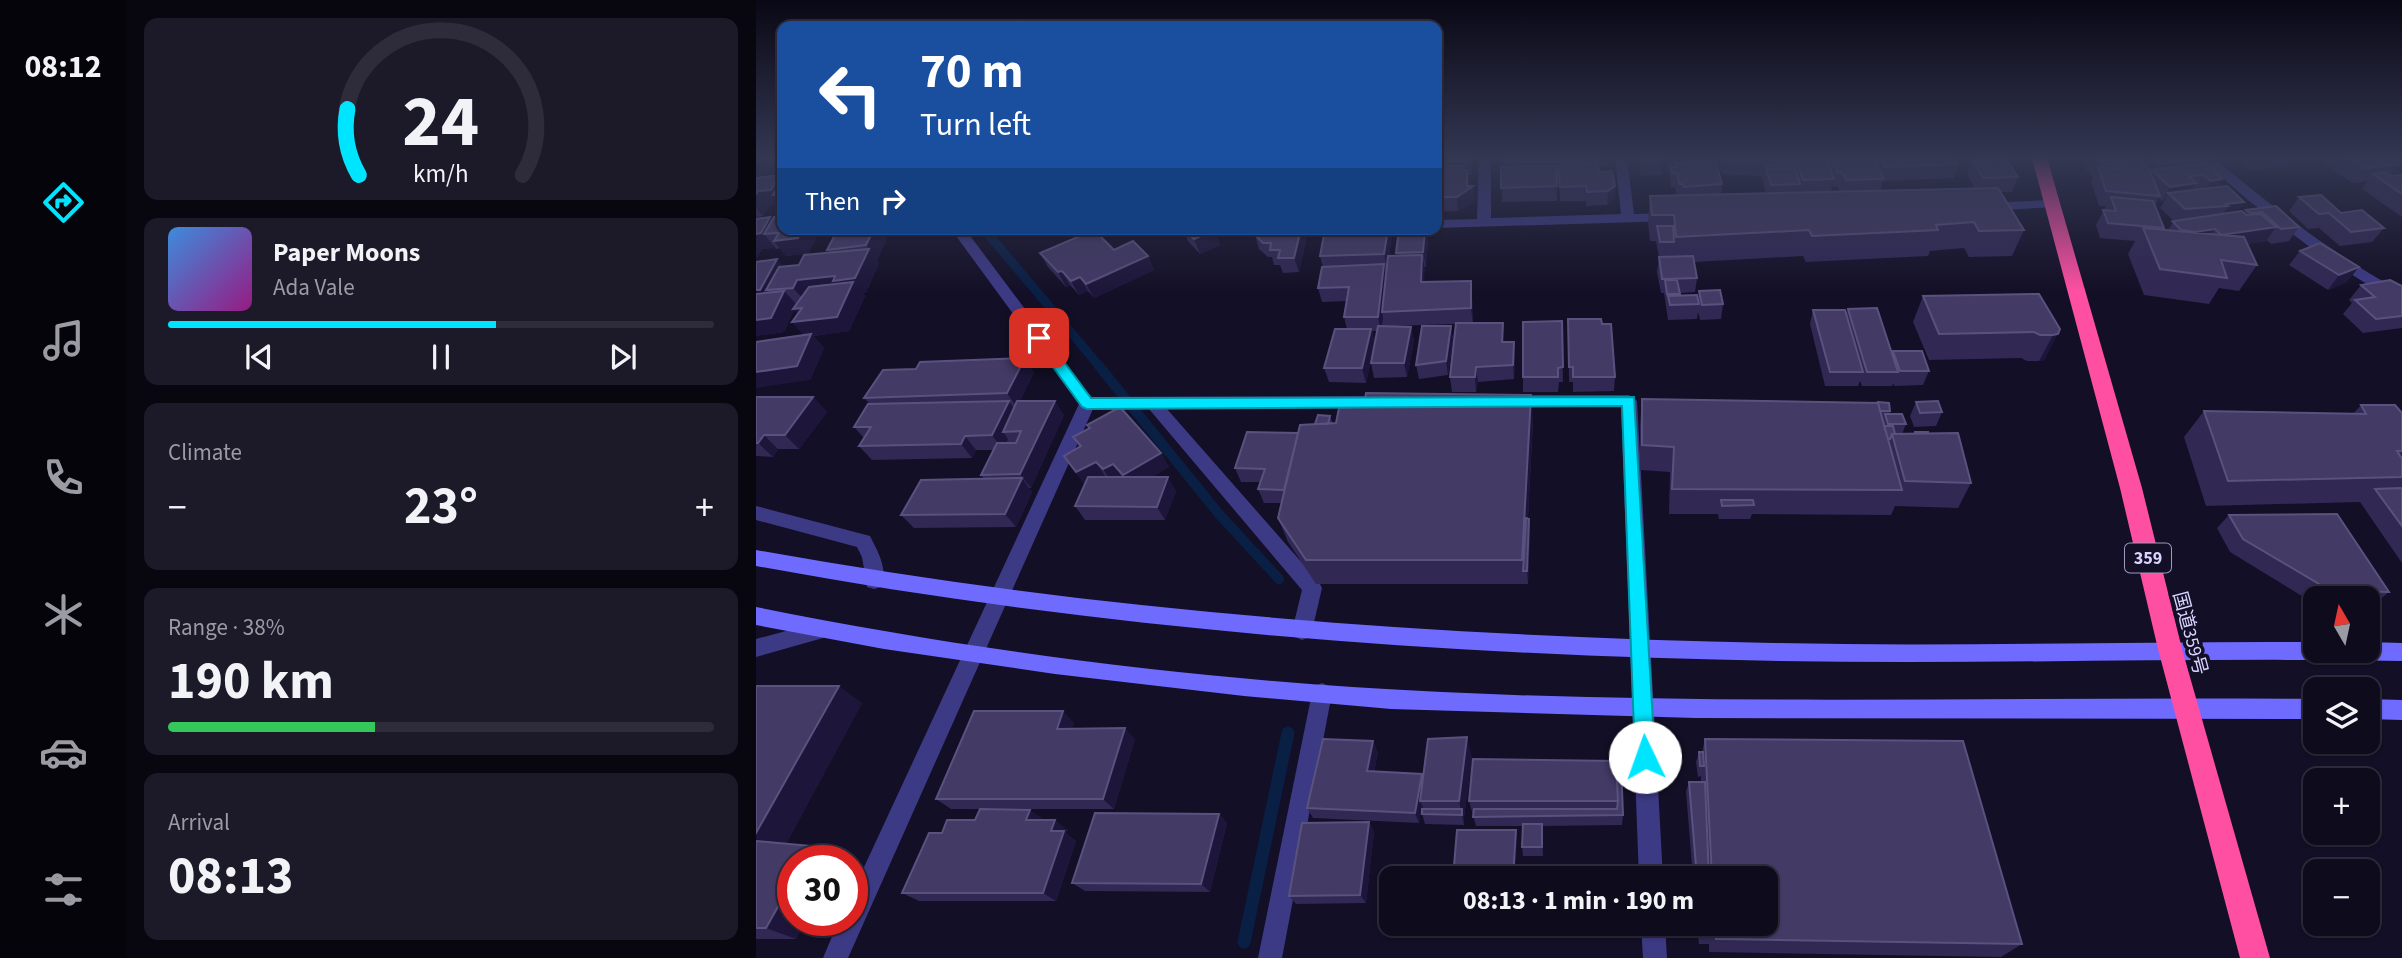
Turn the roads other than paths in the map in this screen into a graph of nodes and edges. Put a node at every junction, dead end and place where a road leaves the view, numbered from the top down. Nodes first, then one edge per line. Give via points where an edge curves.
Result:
1 (1484, 203) edge
2 (1626, 203) edge
3 (2260, 203) edge
4 (2050, 204) joint
5 (1966, 207) edge
6 (1682, 217) edge
7 (1628, 218) junction
8 (1483, 222) junction
9 (1442, 224) edge
10 (962, 235) edge
11 (2402, 298) edge
12 (1405, 402) edge
13 (1489, 402) edge
14 (1087, 403) junction
15 (1149, 403) junction
16 (756, 513) edge
17 (756, 558) edge
18 (874, 581) junction
19 (1001, 598) junction
20 (756, 616) edge
21 (823, 630) junction
22 (1302, 631) junction
23 (756, 648) edge
24 (1639, 648) junction
25 (2170, 649) junction
26 (2303, 651) edge
27 (2380, 652) edge
28 (2402, 652) edge
29 (975, 654) junction
30 (1322, 693) junction
31 (2188, 707) junction
32 (1642, 708) junction
33 (2303, 709) edge
34 (2380, 709) edge
35 (2402, 710) edge
36 (1650, 866) edge
37 (1654, 936) edge
38 (835, 958) edge
39 (1270, 958) edge
40 (1655, 958) edge
41 (2255, 958) edge

1 - 8 street
2 - 7 street
3 - 11 street via 2308,242
4 - 5 street
4 - 25 highway, 国道359号 / 359 via 2131,488
6 - 7 street
7 - 8 street
8 - 9 street
10 - 14 street
12 - 15 street
13 - 24 street via 1629,401
14 - 15 street
14 - 19 street
15 - 22 street via 1312,587
16 - 18 street via 863,541
17 - 18 street
18 - 19 street
19 - 22 street
19 - 29 street
20 - 21 street
21 - 23 street
21 - 29 street
22 - 24 street
24 - 25 street via 1858,653
24 - 32 street
25 - 26 street
25 - 31 highway, 国道359号 / 359
27 - 28 street
29 - 30 street
29 - 38 street
30 - 32 street
30 - 39 street
31 - 32 street
31 - 33 street
31 - 41 highway, 国道359号 / 359
32 - 36 street
34 - 35 street
37 - 40 street

